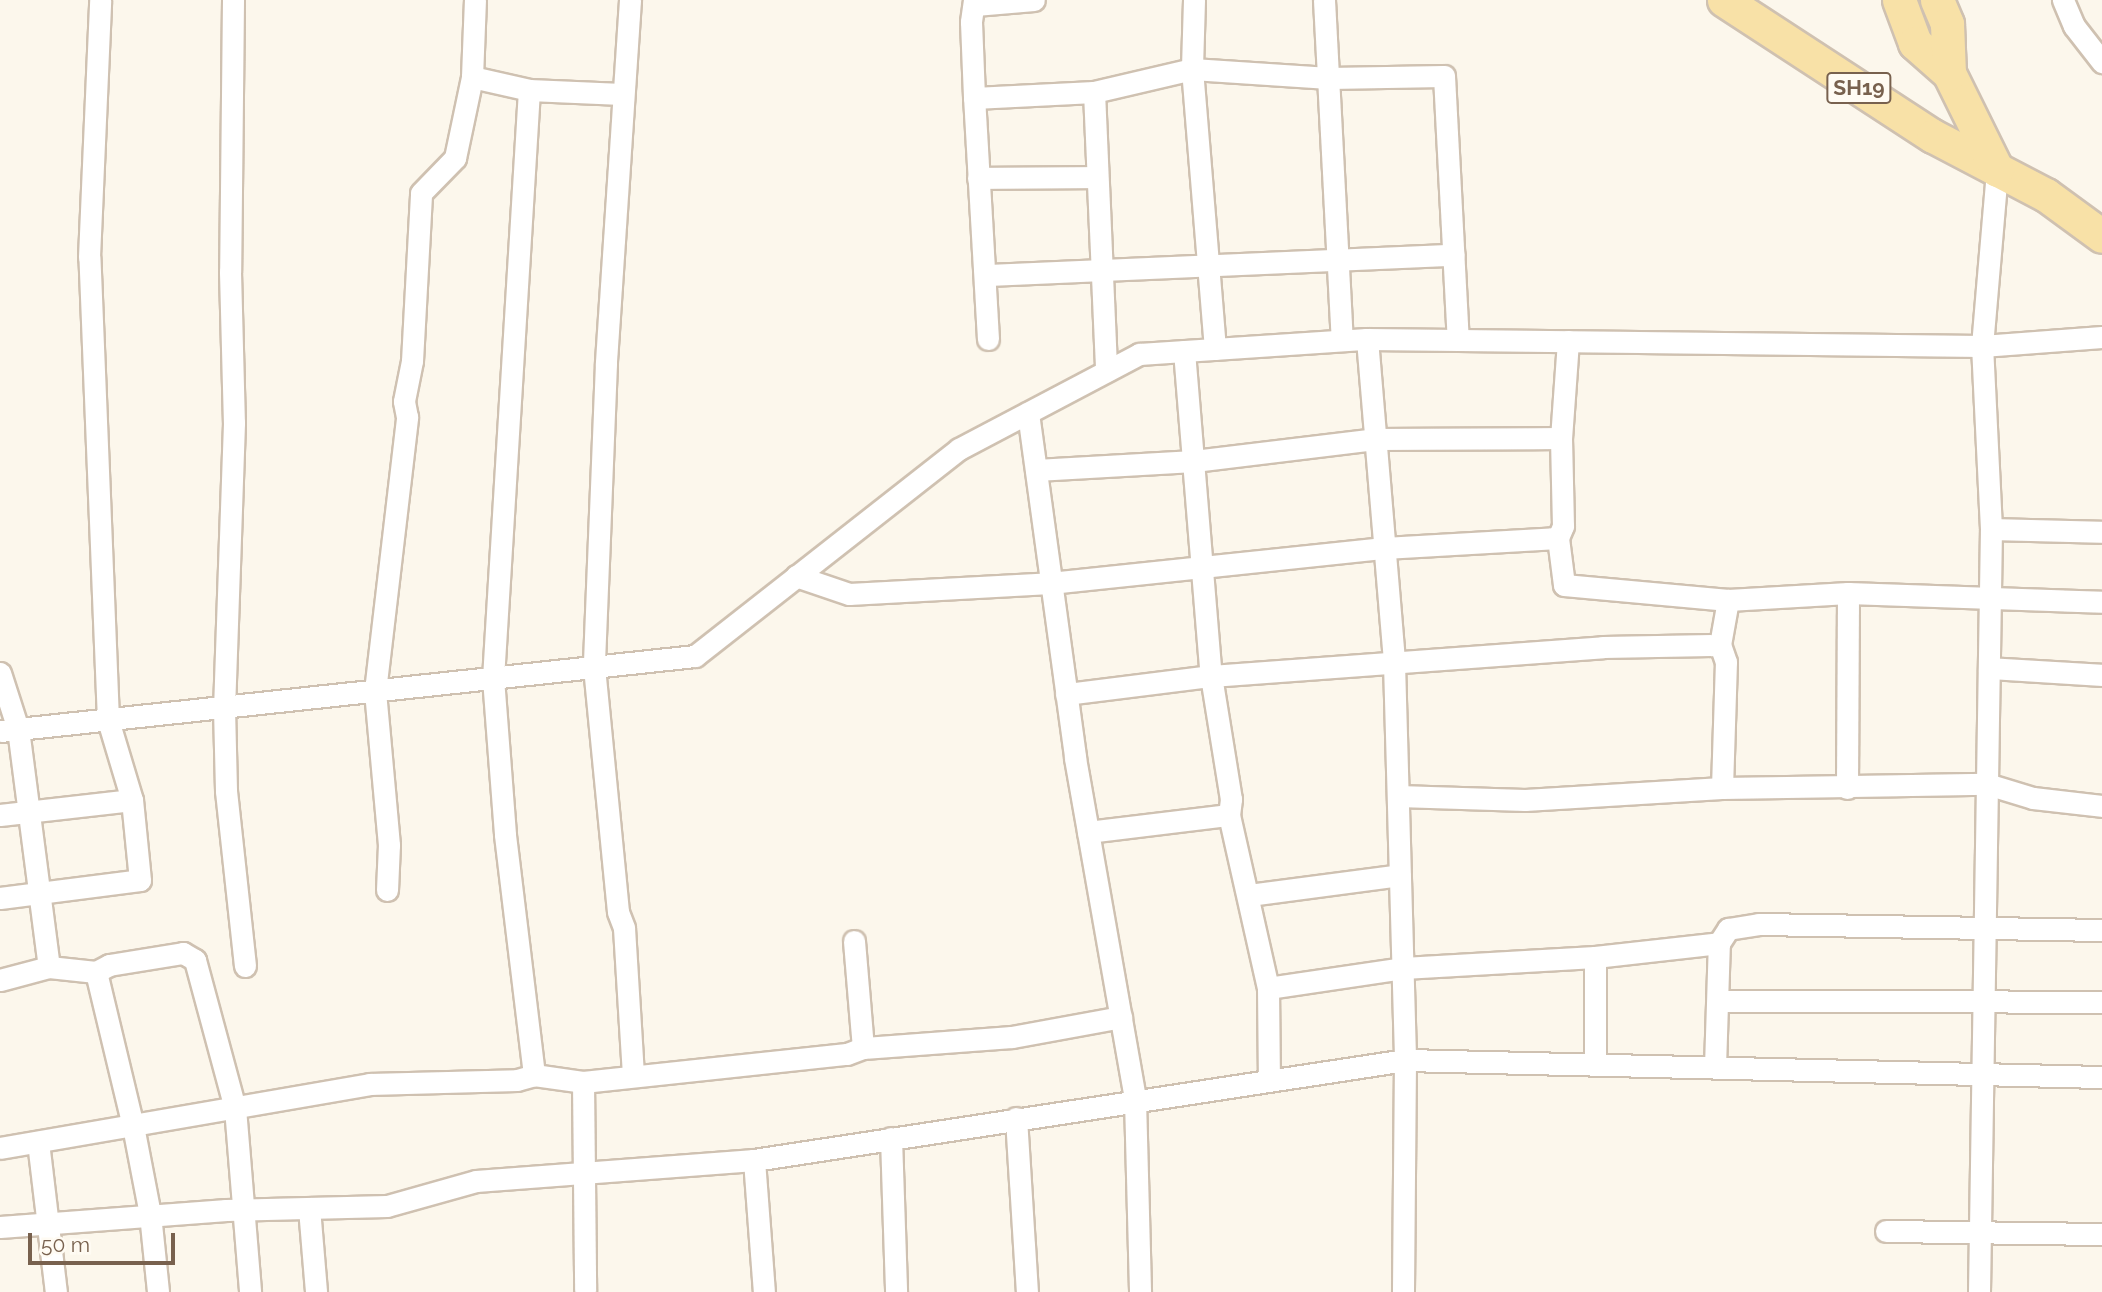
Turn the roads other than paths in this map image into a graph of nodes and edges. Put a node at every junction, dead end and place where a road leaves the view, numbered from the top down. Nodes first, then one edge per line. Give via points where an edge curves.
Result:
1 (100, 0) edge
2 (233, 0) edge
3 (475, 0) edge
4 (630, 0) edge
5 (1034, 0) edge
6 (1194, 0) edge
7 (1324, 0) edge
8 (1724, 0) edge
9 (1899, 0) edge
10 (1937, 0) edge
11 (2063, 0) edge
12 (974, 2) edge
13 (2093, 32) edge
14 (2102, 62) edge
15 (1192, 69) junction
16 (1949, 73) junction
17 (472, 77) junction
18 (1329, 78) junction
19 (529, 90) junction
20 (1094, 92) junction
21 (622, 94) junction
22 (975, 98) junction
23 (1997, 170) junction
24 (1096, 177) junction
25 (978, 178) junction
26 (2098, 228) edge
27 (1454, 255) junction
28 (1340, 259) junction
29 (1208, 262) junction
30 (1098, 270) junction
31 (987, 275) junction
32 (2102, 337) edge
33 (988, 339) dead end
34 (1367, 339) junction
35 (1342, 340) junction
36 (1458, 340) junction
37 (1568, 341) junction
38 (1982, 346) junction
39 (1215, 349) junction
40 (1184, 351) junction
41 (1106, 371) junction
42 (1028, 413) junction
43 (1561, 438) junction
44 (1376, 439) junction
45 (1194, 461) junction
46 (1036, 470) junction
47 (1991, 529) junction
48 (2102, 533) edge
49 (1558, 538) junction
50 (1384, 548) junction
51 (1199, 566) junction
52 (796, 576) junction
53 (1051, 581) junction
54 (1848, 593) junction
55 (1990, 597) junction
56 (1728, 600) junction
57 (2102, 602) edge
58 (1720, 645) junction
59 (1394, 663) junction
60 (594, 667) junction
61 (1989, 668) junction
62 (0, 673) edge
63 (2102, 675) edge
64 (1212, 676) junction
65 (493, 678) junction
66 (375, 691) junction
67 (1066, 694) junction
68 (224, 708) junction
69 (108, 720) junction
70 (9, 730) edge
71 (1987, 784) junction
72 (1722, 788) junction
73 (1847, 788) junction
74 (1398, 796) junction
75 (132, 800) junction
76 (2102, 806) edge
77 (31, 812) junction
78 (0, 815) edge
79 (1228, 815) junction
80 (1088, 832) junction
81 (1400, 876) junction
82 (387, 890) dead end
83 (40, 895) junction
84 (1249, 895) junction
85 (0, 898) edge
86 (1985, 926) junction
87 (2102, 930) edge
88 (854, 941) dead end
89 (1719, 943) junction
90 (1595, 957) junction
91 (245, 966) dead end
92 (49, 967) junction
93 (1403, 968) junction
94 (96, 972) junction
95 (0, 980) edge
96 (1268, 988) junction
97 (1984, 999) junction
98 (1719, 1001) junction
99 (2102, 1002) edge
100 (1121, 1017) junction
101 (863, 1048) junction
102 (1405, 1060) junction
103 (1595, 1063) junction
104 (1715, 1068) junction
105 (1983, 1073) junction
106 (534, 1074) junction
107 (633, 1075) junction
108 (2102, 1077) edge
109 (1269, 1080) junction
110 (583, 1083) junction
111 (1135, 1100) junction
112 (235, 1108) junction
113 (1016, 1118) junction
114 (133, 1126) junction
115 (891, 1138) junction
116 (38, 1142) junction
117 (0, 1148) edge
118 (754, 1160) junction
119 (583, 1173) junction
120 (309, 1208) junction
121 (244, 1209) junction
122 (150, 1214) junction
123 (46, 1222) junction
124 (0, 1227) edge
125 (1980, 1230) junction
126 (1886, 1231) dead end
127 (2102, 1234) edge
128 (585, 1290) dead end
129 (56, 1292) edge
130 (158, 1292) edge
131 (250, 1292) edge
132 (316, 1292) edge
133 (764, 1292) edge
134 (896, 1292) edge
135 (1027, 1292) edge
136 (1140, 1292) edge
137 (1403, 1292) edge
138 (1979, 1292) edge

1 - 69 street via 89,257
2 - 68 street via 230,272 234,423
3 - 17 street
4 - 21 street
5 - 12 street
6 - 15 street
7 - 18 street
8 - 23 main road, SH19 via 1933,136
9 - 16 main road via 1915,43
10 - 16 main road via 1947,24
11 - 13 street
12 - 22 street
13 - 14 street
15 - 18 street
15 - 20 street
15 - 29 street
16 - 23 main road
17 - 19 street
17 - 66 street via 455,158 421,192 412,361 404,401 407,417
18 - 27 street via 1444,76
18 - 28 street
19 - 21 street
19 - 65 street
20 - 22 street
20 - 24 street
21 - 60 street
22 - 25 street
23 - 26 main road, SH19
23 - 38 street
24 - 25 street
24 - 30 street
25 - 31 street
27 - 28 street
27 - 36 street
28 - 29 street
28 - 35 street
29 - 30 street
29 - 39 street
30 - 31 street
30 - 41 street
31 - 33 street
32 - 38 street
34 - 35 street
34 - 36 street
34 - 44 street
35 - 39 street
36 - 37 street
37 - 38 street
37 - 43 street
38 - 47 street
39 - 40 street
40 - 41 street via 1139,354
40 - 45 street
41 - 42 street
42 - 46 street
42 - 52 street via 959,449
43 - 44 street
43 - 49 street via 1563,526
44 - 45 street
44 - 50 street
45 - 46 street
45 - 51 street
46 - 53 street
47 - 48 street
47 - 55 street
49 - 50 street
49 - 56 street via 1564,585 1572,589
50 - 51 street
50 - 59 street
51 - 53 street
51 - 64 street
52 - 53 street via 849,594
52 - 60 street via 695,656
53 - 67 street
54 - 55 street
54 - 56 street
54 - 73 street
55 - 57 street
55 - 61 street
56 - 58 street
58 - 59 street via 1603,647
58 - 72 street via 1726,662
59 - 64 street
59 - 74 street
60 - 65 street
60 - 107 street via 618,912 624,928
61 - 63 street
61 - 71 street
62 - 70 street
64 - 67 street
64 - 79 street via 1231,799
65 - 66 street
65 - 106 street via 505,835
66 - 68 street
66 - 82 street via 389,845
67 - 80 street
68 - 69 street
68 - 91 street via 226,791
69 - 70 street
69 - 75 street
70 - 77 street
71 - 73 street
71 - 76 street via 2033,798
71 - 86 street
72 - 73 street
72 - 74 street via 1525,800
74 - 81 street
75 - 77 street
75 - 83 street via 140,880
77 - 78 street
77 - 83 street
79 - 80 street
79 - 84 street
80 - 100 street
81 - 84 street
81 - 93 street
83 - 85 street
83 - 92 street
84 - 96 street
86 - 87 street
86 - 89 street via 1759,924 1728,929
86 - 97 street
88 - 101 street
89 - 90 street
89 - 98 street
90 - 93 street
90 - 103 street
92 - 94 street
92 - 95 street
93 - 96 street
93 - 102 street
94 - 112 street via 109,965 183,953 195,960
94 - 114 street
96 - 109 street
97 - 98 street
97 - 99 street
97 - 105 street
98 - 104 street
100 - 101 street via 1012,1037
100 - 111 street
101 - 107 street via 847,1054
102 - 103 street
102 - 109 street
102 - 137 street
103 - 104 street
104 - 105 street
105 - 108 street
105 - 125 street
106 - 110 street
106 - 112 street via 517,1080 369,1084
107 - 110 street
109 - 111 street
110 - 119 street
111 - 113 street
111 - 136 street
112 - 114 street
112 - 121 street
113 - 115 street
113 - 135 street
114 - 116 street
114 - 122 street
115 - 118 street
115 - 134 street
116 - 117 street
116 - 123 street
118 - 119 street
118 - 133 street
119 - 120 street via 476,1181 387,1206
119 - 128 street
120 - 121 street
120 - 132 street
121 - 122 street
121 - 131 street
122 - 123 street
122 - 130 street
123 - 124 street
123 - 129 street
125 - 126 street
125 - 127 street
125 - 138 street

